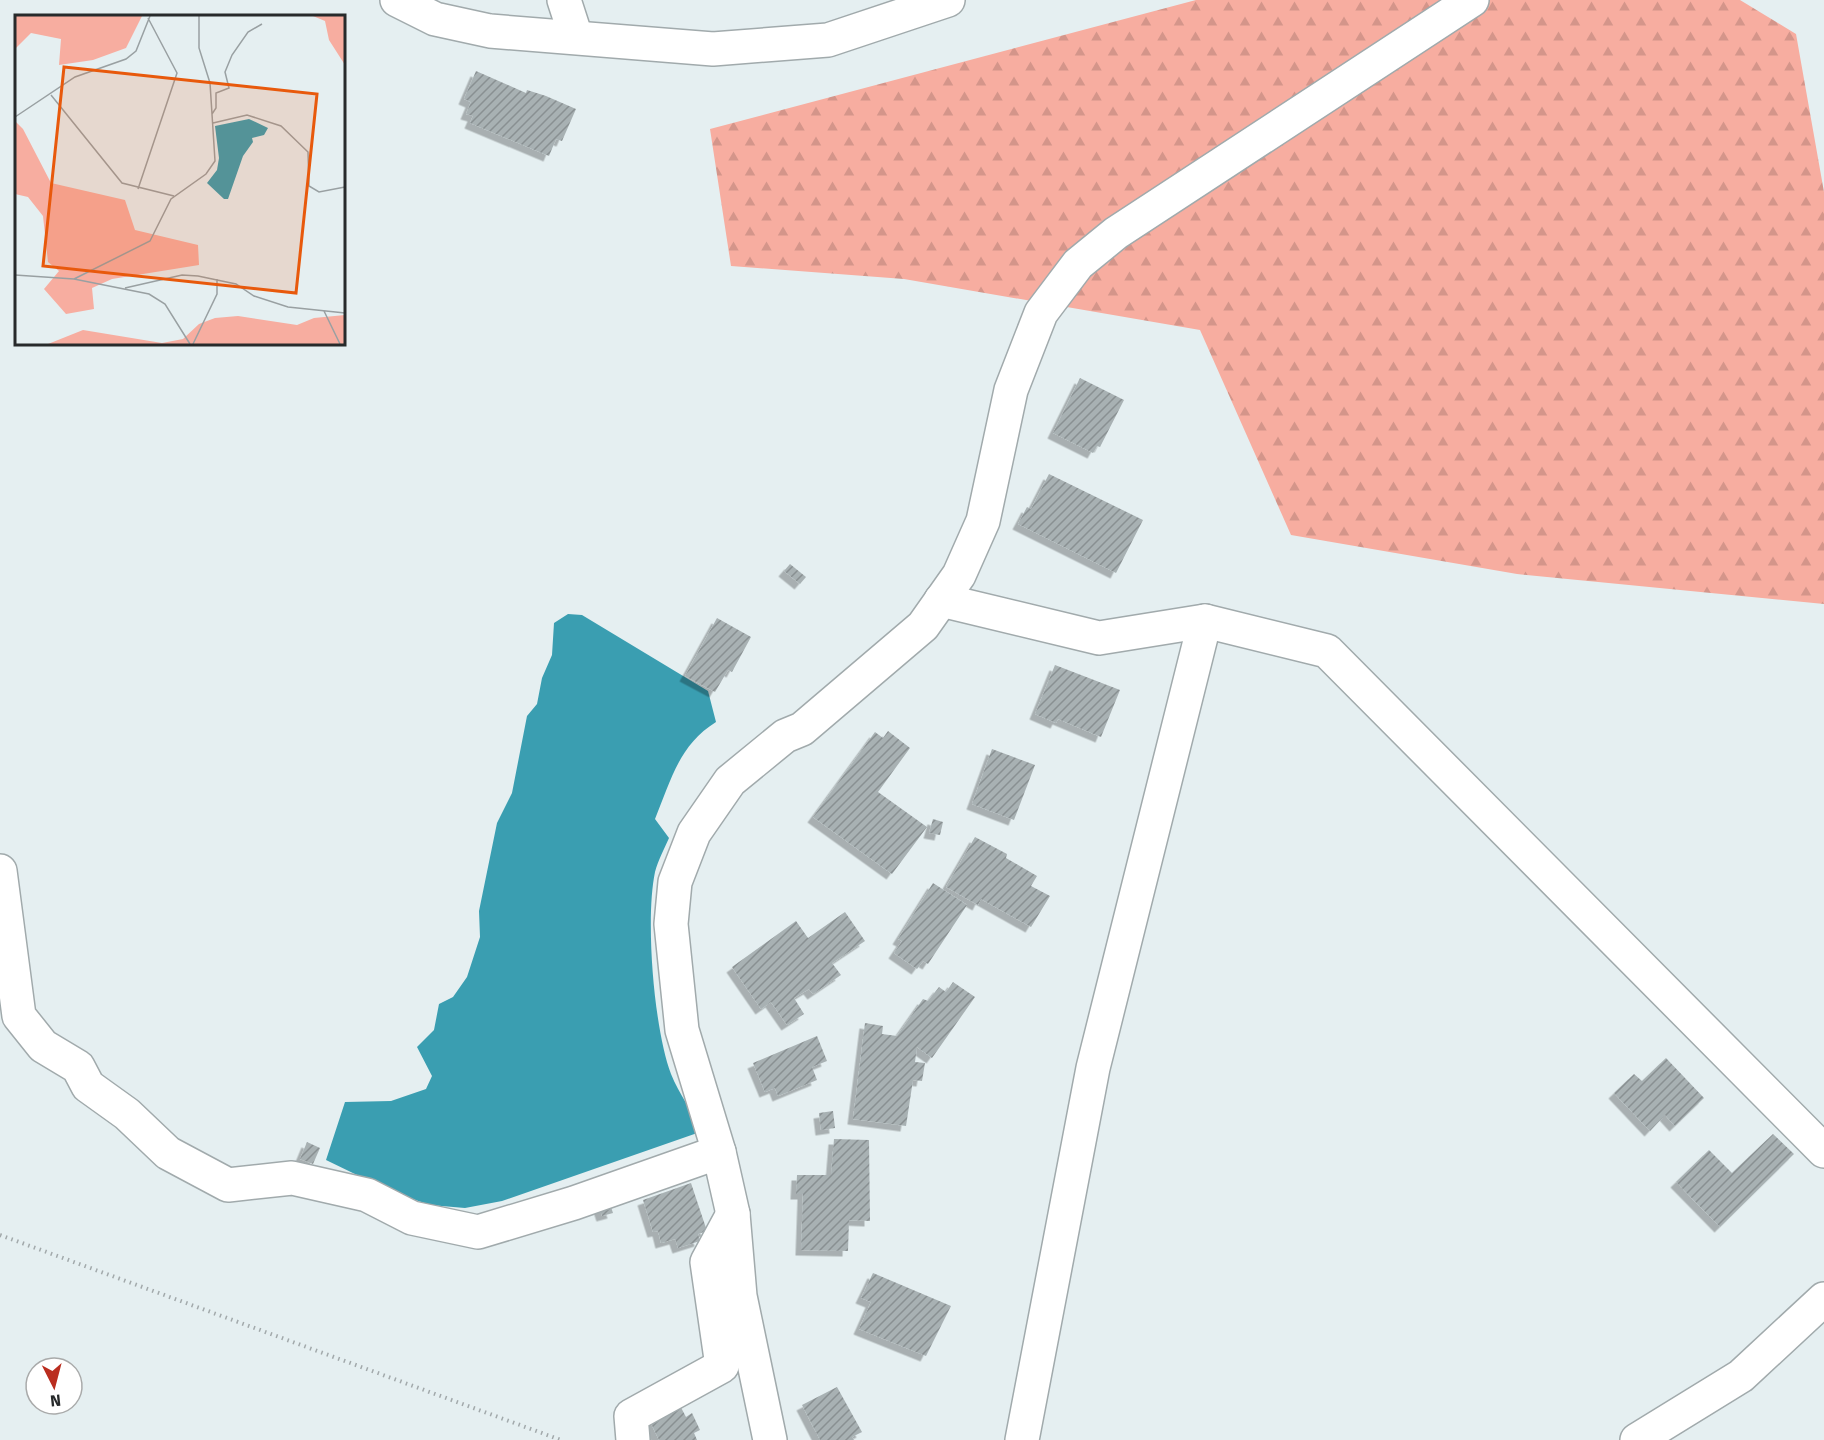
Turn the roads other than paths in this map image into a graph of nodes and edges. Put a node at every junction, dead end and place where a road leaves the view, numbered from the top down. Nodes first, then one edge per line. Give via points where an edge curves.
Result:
1 (397, 0) edge
2 (564, 0) edge
3 (948, 0) edge
4 (1473, 0) edge
5 (576, 37) junction
6 (941, 600) junction
7 (1204, 621) junction
8 (0, 871) edge
9 (1824, 1151) edge
10 (719, 1152) junction
11 (733, 1214) junction
12 (1824, 1299) edge
13 (633, 1440) edge
14 (770, 1440) edge
15 (1022, 1440) edge
16 (1637, 1440) edge

1 - 5 street via 435,18 490,31
2 - 5 street
3 - 5 street via 828,40 713,49
4 - 6 street via 1116,233 1078,264 1041,313 1011,390 983,521 959,575
6 - 7 street via 1099,638
6 - 10 street via 923,626 802,729 785,736 730,781 694,833 675,882 671,924 682,1030
7 - 9 street via 1327,651
7 - 15 street via 1093,1068
8 - 10 street via 19,1016 43,1046 78,1067 88,1086 127,1114 168,1153 228,1185 292,1178 367,1195 412,1218 478,1232
10 - 11 street
11 - 13 street via 706,1262 722,1366 631,1416
11 - 14 street via 740,1296
12 - 16 street via 1741,1376

